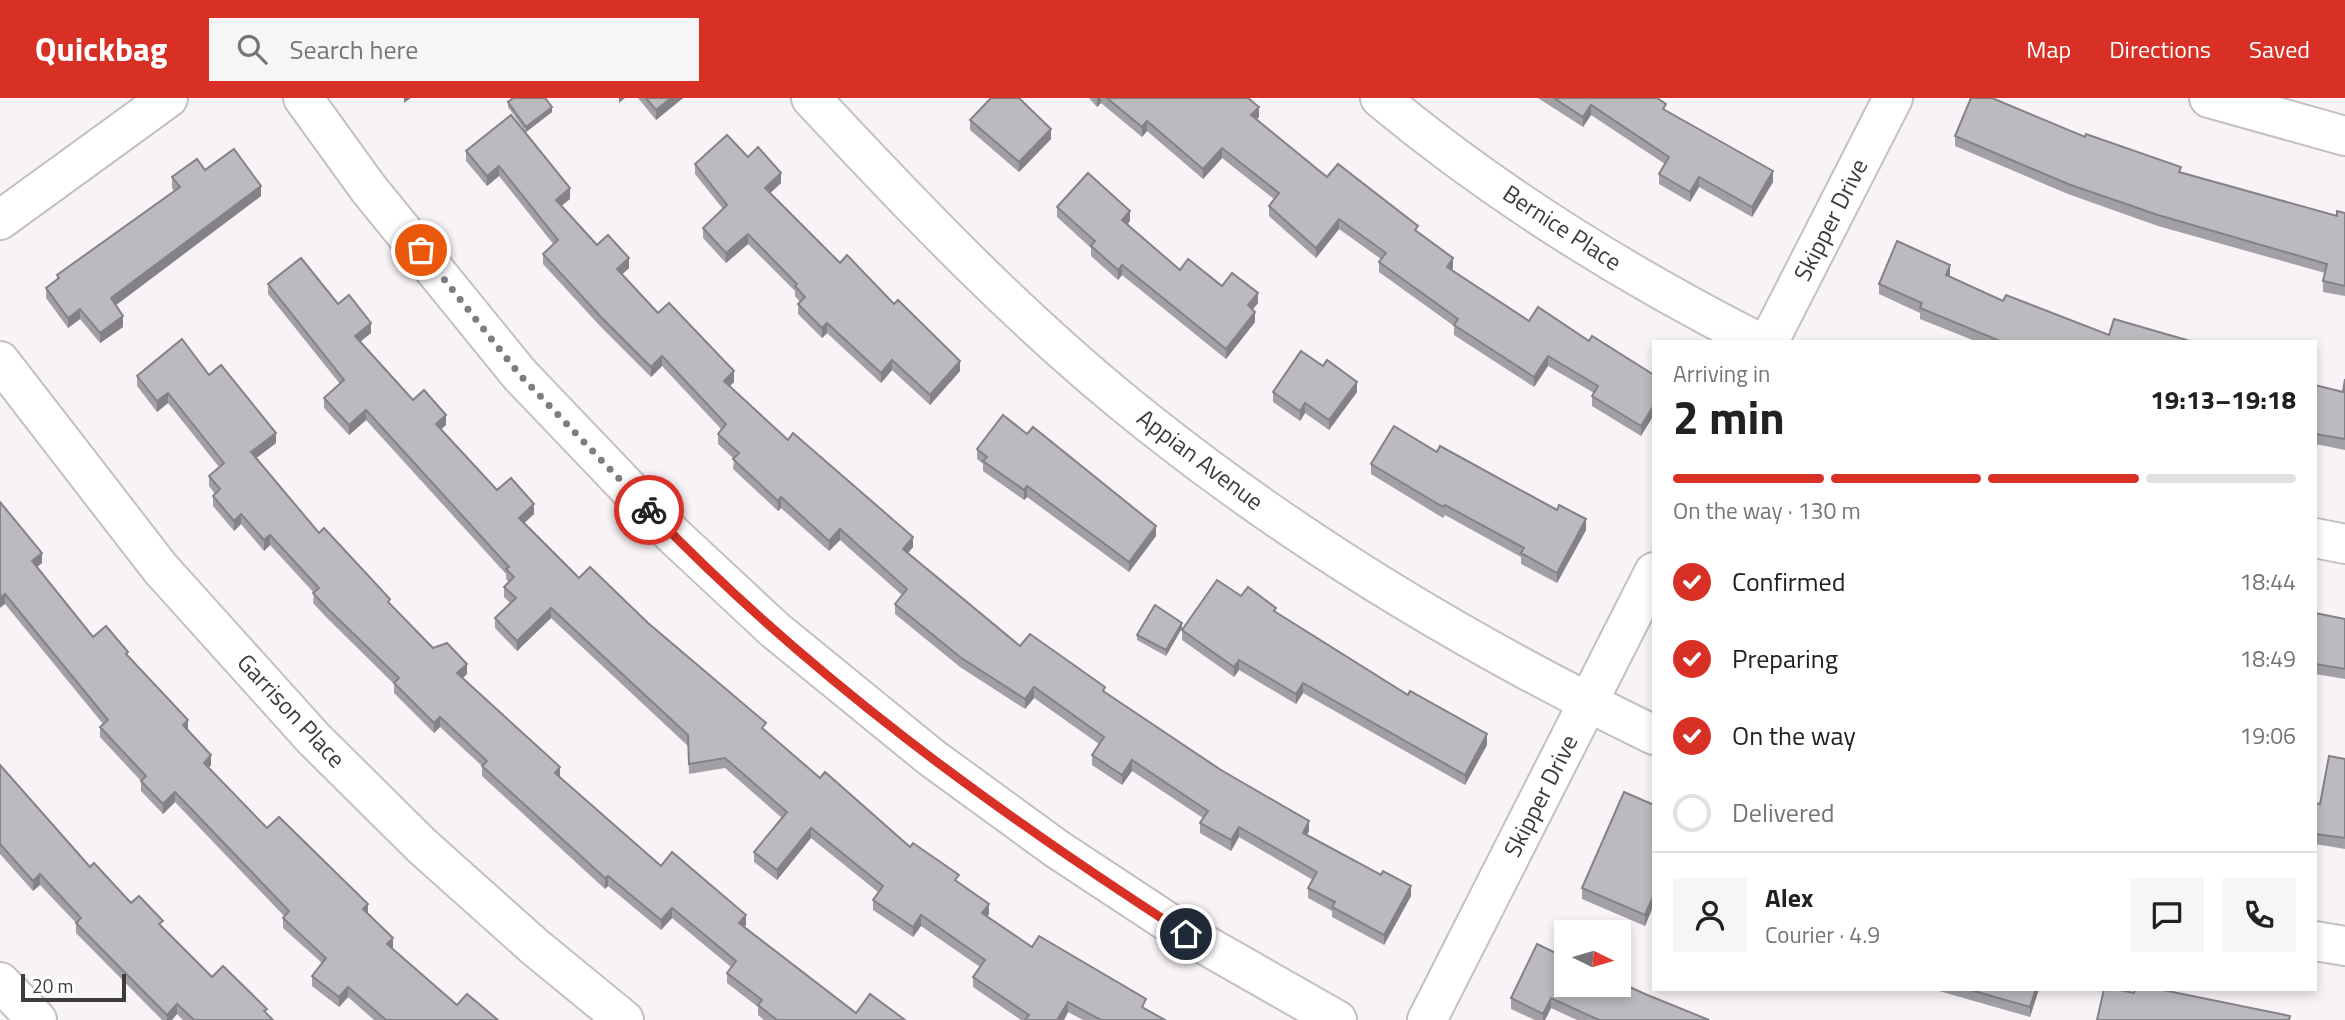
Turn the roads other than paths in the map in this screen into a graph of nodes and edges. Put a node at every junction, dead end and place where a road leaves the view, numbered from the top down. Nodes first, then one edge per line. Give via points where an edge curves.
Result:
1 (168, 98) edge
2 (303, 98) edge
3 (811, 98) edge
4 (1380, 98) edge
5 (1893, 98) edge
6 (2209, 98) edge
7 (2345, 136) edge
8 (0, 220) edge
9 (1754, 340) edge
10 (1770, 340) edge
11 (0, 361) edge
12 (2317, 538) edge
13 (2345, 544) edge
14 (1652, 576) edge
15 (1588, 704) junction
16 (1652, 734) edge
17 (2317, 941) edge
18 (2345, 946) edge
19 (0, 982) edge
20 (37, 1020) edge
21 (624, 1020) edge
22 (1337, 1020) edge
23 (1427, 1020) edge

1 - 8 street
2 - 22 street via 369,188 520,375 673,534 775,630 932,758 1057,849 1197,941
3 - 15 street, Appian Avenue via 989,281 1149,423 1265,510 1386,590
4 - 9 street, Bernice Place via 1543,219 1659,291
5 - 10 street, Skipper Drive
6 - 7 street
11 - 21 street, Garrison Place via 160,568 314,739 422,846
12 - 13 street
14 - 15 street, Skipper Drive
15 - 16 street, Appian Avenue
15 - 23 street, Skipper Drive
17 - 18 street
19 - 20 street

